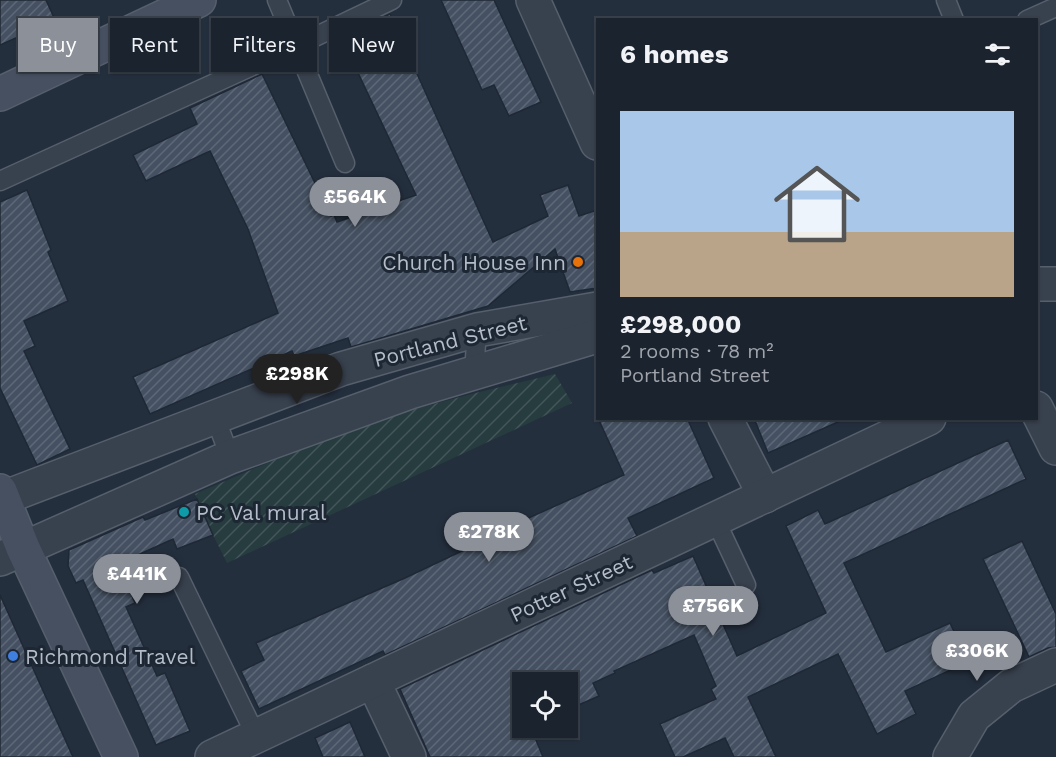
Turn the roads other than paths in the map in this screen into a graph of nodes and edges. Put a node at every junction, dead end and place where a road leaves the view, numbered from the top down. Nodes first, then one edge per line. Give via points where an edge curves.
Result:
1 (199, 0) edge
2 (278, 0) edge
3 (392, 0) edge
4 (533, 0) edge
5 (946, 0) edge
6 (1056, 8) edge
7 (285, 18) edge
8 (953, 18) edge
9 (1032, 18) edge
10 (317, 36) edge
11 (239, 72) edge
12 (307, 72) edge
13 (2, 87) edge
14 (596, 141) edge
15 (345, 163) dead end
16 (0, 181) edge
17 (1038, 284) edge
18 (1056, 284) edge
19 (596, 309) edge
20 (477, 330) junction
21 (596, 336) edge
22 (474, 372) junction
23 (1038, 412) edge
24 (215, 417) junction
25 (726, 420) edge
26 (925, 420) edge
27 (1056, 448) edge
28 (230, 457) junction
29 (2, 495) edge
30 (765, 496) junction
31 (715, 519) junction
32 (12, 554) edge
33 (179, 577) dead end
34 (746, 585) dead end
35 (1056, 665) edge
36 (373, 681) junction
37 (256, 736) junction
38 (121, 757) edge
39 (212, 757) edge
40 (409, 757) edge
41 (950, 757) edge

1 - 13 street
2 - 7 lane
3 - 10 lane
4 - 14 street
5 - 8 lane
6 - 9 lane
11 - 16 lane
12 - 15 lane
17 - 18 street
19 - 20 street, Portland Street
20 - 22 lane
20 - 24 street, Portland Street via 341,369
21 - 22 street, Portland Street
22 - 28 street, Portland Street
23 - 27 street
24 - 28 lane
24 - 29 street, Portland Street
25 - 30 street
26 - 30 street, Potter Street
28 - 32 street, Portland Street
29 - 32 street
30 - 31 street, Potter Street
31 - 34 lane
31 - 36 street, Potter Street
32 - 38 street
33 - 37 lane
35 - 41 street via 1011,686 975,716
36 - 37 street, Potter Street
36 - 40 street
37 - 39 street, Potter Street

